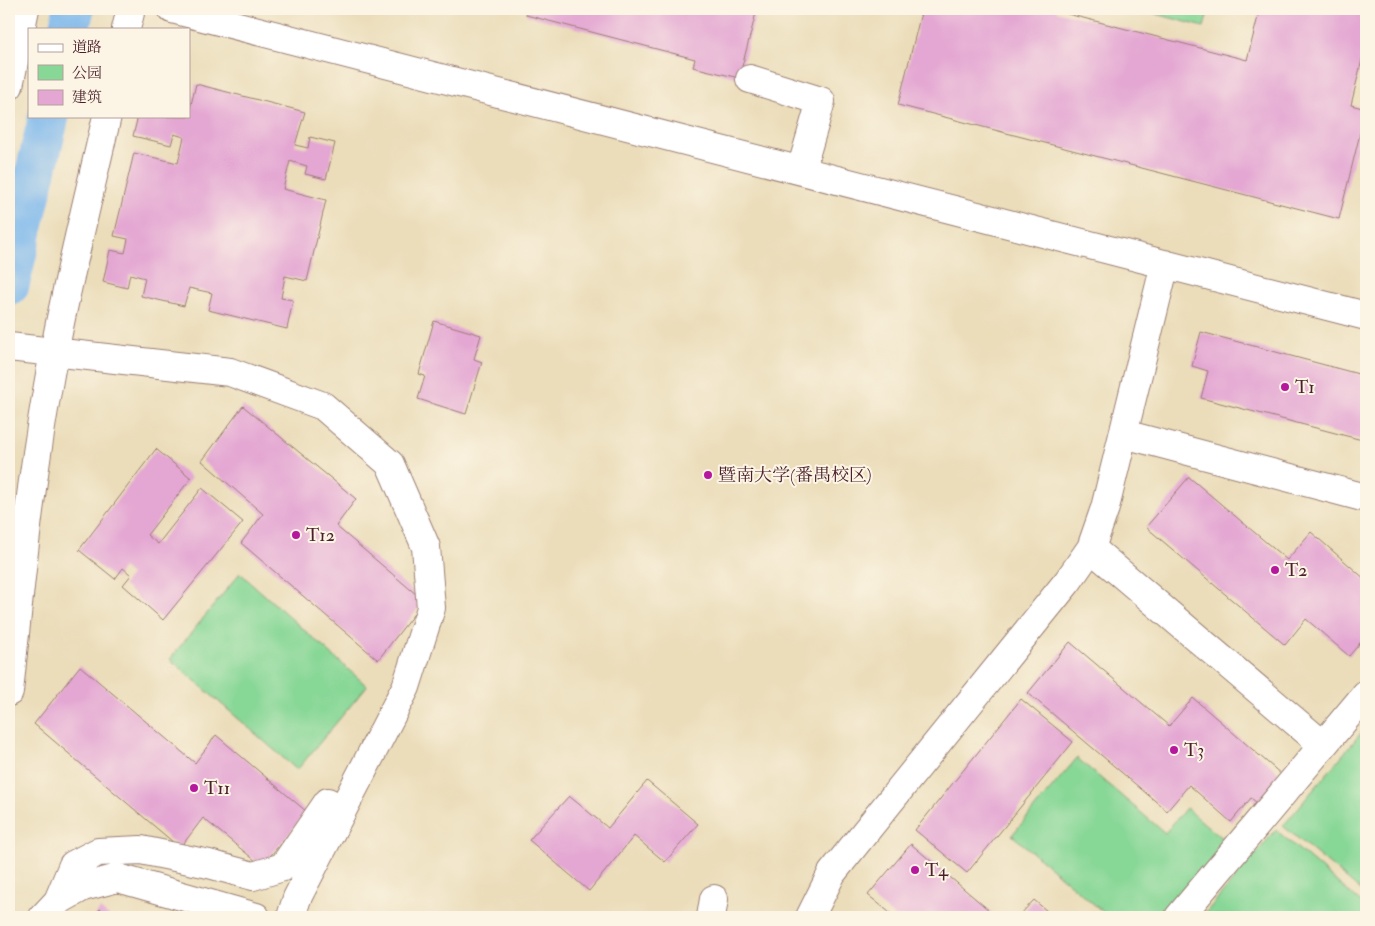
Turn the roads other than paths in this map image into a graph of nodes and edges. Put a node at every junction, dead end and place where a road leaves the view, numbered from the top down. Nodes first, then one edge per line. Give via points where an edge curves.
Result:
1 (25, 9) edge
2 (131, 9) edge
3 (172, 9) edge
4 (126, 28) edge
5 (750, 79) dead end
6 (9, 86) edge
7 (107, 118) edge
8 (801, 170) junction
9 (1165, 264) junction
10 (1366, 316) edge
11 (9, 347) edge
12 (54, 353) junction
13 (1124, 434) junction
14 (1366, 498) edge
15 (1091, 548) junction
16 (424, 632) junction
17 (9, 692) edge
18 (1366, 694) edge
19 (1323, 744) junction
20 (50, 909) edge
21 (256, 917) edge
22 (291, 917) edge
23 (810, 917) edge
24 (1179, 917) edge

1 - 6 street
2 - 4 street
3 - 8 street
5 - 8 street via 822,101
7 - 12 street
8 - 9 street
9 - 10 street
9 - 13 street
11 - 12 street
12 - 16 street via 230,372 324,406 390,464 426,547 431,608
12 - 17 street via 27,520
13 - 14 street
13 - 15 street
15 - 19 street
15 - 23 street via 1068,582 832,873
16 - 20 street via 389,679 328,802 283,868 253,876 141,850 98,852 73,866
16 - 22 street via 406,687 296,898
18 - 19 street
19 - 24 street
20 - 21 street via 83,887 118,878

